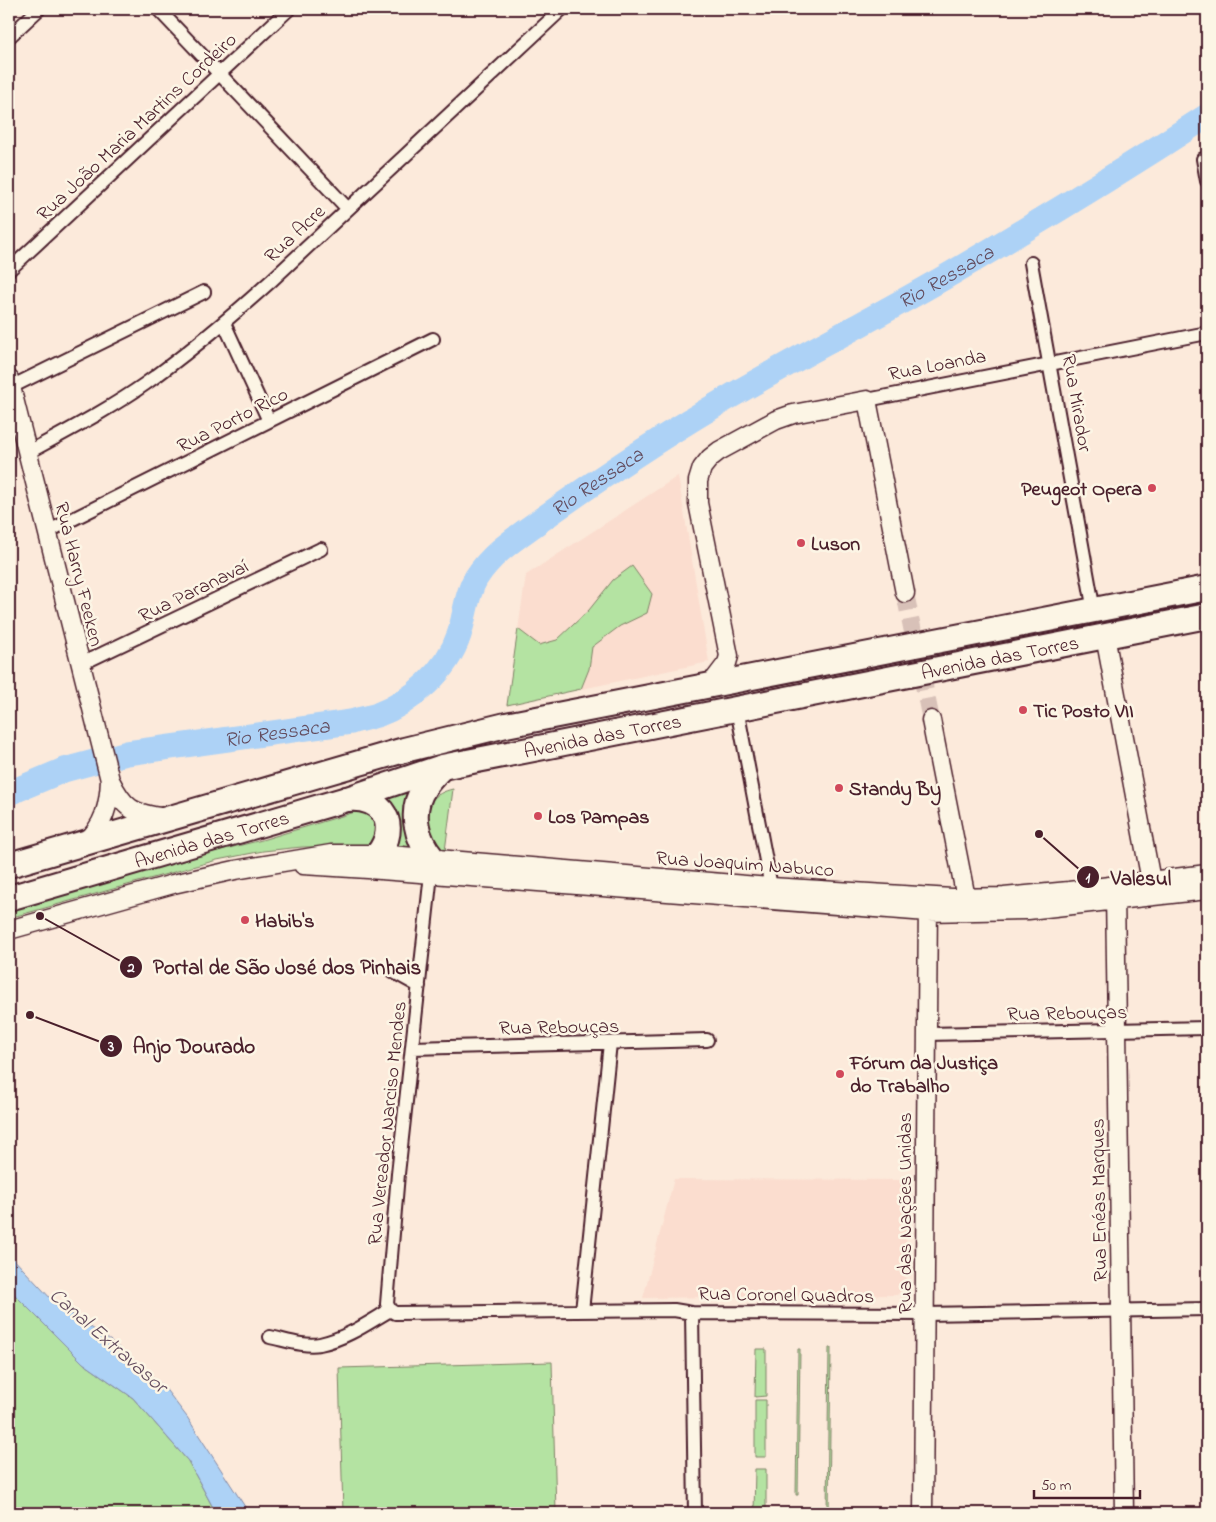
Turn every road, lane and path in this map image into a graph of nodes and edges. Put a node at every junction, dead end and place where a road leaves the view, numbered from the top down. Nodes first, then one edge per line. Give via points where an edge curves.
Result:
1 (39, 9) edge
2 (158, 9) edge
3 (289, 9) edge
4 (562, 9) edge
5 (9, 37) edge
6 (220, 73) junction
7 (1203, 159) dead end
8 (1207, 181) edge
9 (348, 209) junction
10 (1031, 263) dead end
11 (9, 270) edge
12 (204, 292) dead end
13 (224, 323) junction
14 (1207, 333) edge
15 (433, 338) dead end
16 (1050, 364) junction
17 (10, 383) edge
18 (867, 400) junction
19 (269, 421) junction
20 (28, 453) junction
21 (48, 532) junction
22 (321, 549) dead end
23 (1207, 588) edge
24 (905, 593) tunnel mouth
25 (1094, 611) junction
26 (1207, 616) edge
27 (1105, 636) junction
28 (81, 664) junction
29 (711, 684) junction
30 (737, 709) junction
31 (931, 720) tunnel mouth
32 (442, 767) junction
33 (109, 777) junction
34 (347, 799) junction
35 (165, 818) junction
36 (84, 843) junction
37 (377, 862) junction
38 (9, 865) edge
39 (432, 866) junction
40 (1207, 874) edge
41 (1151, 882) junction
42 (771, 886) junction
43 (1207, 890) edge
44 (1115, 894) junction
45 (9, 898) edge
46 (966, 898) junction
47 (928, 905) junction
48 (9, 930) edge
49 (392, 970) dead end
50 (419, 986) junction
51 (1207, 1028) edge
52 (1117, 1030) junction
53 (927, 1034) junction
54 (707, 1040) dead end
55 (610, 1043) junction
56 (412, 1048) junction
57 (1207, 1309) edge
58 (582, 1311) junction
59 (1121, 1311) junction
60 (392, 1312) junction
61 (692, 1313) junction
62 (925, 1314) junction
63 (270, 1337) dead end
64 (695, 1513) edge
65 (923, 1513) edge
66 (1124, 1513) edge

1 - 5 street
2 - 6 street
3 - 6 street, Rua João Maria Martins Cordeiro
4 - 9 street, Rua Acre
6 - 9 street
6 - 11 street, Rua João Maria Martins Cordeiro
7 - 8 street
9 - 13 street, Rua Acre
10 - 16 street, Rua Mirador
12 - 17 street
13 - 19 street
13 - 20 street, Rua Acre via 145,384
14 - 16 street, Rua Loanda
15 - 19 street, Rua Porto Rico
16 - 18 street, Rua Loanda
16 - 25 street, Rua Mirador
17 - 20 main road, Rua Harry Feeken
18 - 24 main road
18 - 29 main road, Rua Loanda via 809,410 776,420 719,450 702,468 698,503 729,656
19 - 21 street, Rua Porto Rico
20 - 21 main road, Rua Harry Feeken
21 - 28 main road, Rua Harry Feeken
22 - 28 street, Rua Paranavaí
23 - 25 highway, Avenida das Torres
25 - 29 highway, Avenida das Torres
26 - 27 highway, Avenida das Torres
27 - 30 highway, Avenida das Torres
27 - 41 main road
28 - 33 main road, Rua Harry Feeken
29 - 35 highway, Avenida das Torres via 456,737
30 - 32 highway, Avenida das Torres
30 - 42 street
31 - 46 main road
32 - 34 highway, Avenida das Torres
32 - 39 highway via 424,788 416,812 419,838
33 - 35 main road, Rua Harry Feeken via 117,795 128,808 136,813
33 - 36 main road, Rua Harry Feeken via 105,815 97,830
34 - 37 highway via 369,800 384,814 388,835
34 - 45 highway, Avenida das Torres
35 - 36 highway, Avenida das Torres
36 - 38 highway, Avenida das Torres
37 - 39 main road, Rua Joaquim Nabuco
37 - 48 main road, Rua Joaquim Nabuco via 331,854 206,876
39 - 42 main road, Rua Joaquim Nabuco
39 - 47 main road, Rua Joaquim Nabuco
39 - 50 street, Rua Vereador Narciso Mendes
40 - 41 main road, Rua Joaquim Nabuco
41 - 44 main road, Rua Joaquim Nabuco
42 - 47 main road, Rua Joaquim Nabuco
43 - 44 main road, Rua Joaquim Nabuco
44 - 46 main road, Rua Joaquim Nabuco
44 - 47 main road, Rua Joaquim Nabuco via 1028,910
44 - 52 main road, Rua Enéas Marques
46 - 47 main road, Rua Joaquim Nabuco
47 - 53 main road, Rua das Nações Unidas
49 - 50 street
50 - 56 street, Rua Vereador Narciso Mendes
51 - 52 street, Rua Rebouças
52 - 53 street, Rua Rebouças
52 - 59 main road, Rua Enéas Marques
53 - 62 main road, Rua das Nações Unidas
54 - 55 street, Rua Rebouças
55 - 56 street, Rua Rebouças
55 - 58 street
56 - 60 street, Rua Vereador Narciso Mendes via 387,1304
57 - 59 street, Rua Coronel Quadros
58 - 60 street, Rua Coronel Quadros
58 - 61 street, Rua Coronel Quadros via 674,1310
59 - 62 street, Rua Coronel Quadros
59 - 66 main road, Rua Enéas Marques
60 - 63 street via 354,1332 319,1344 294,1343
61 - 62 street, Rua Coronel Quadros
61 - 64 street
62 - 65 main road, Rua das Nações Unidas

